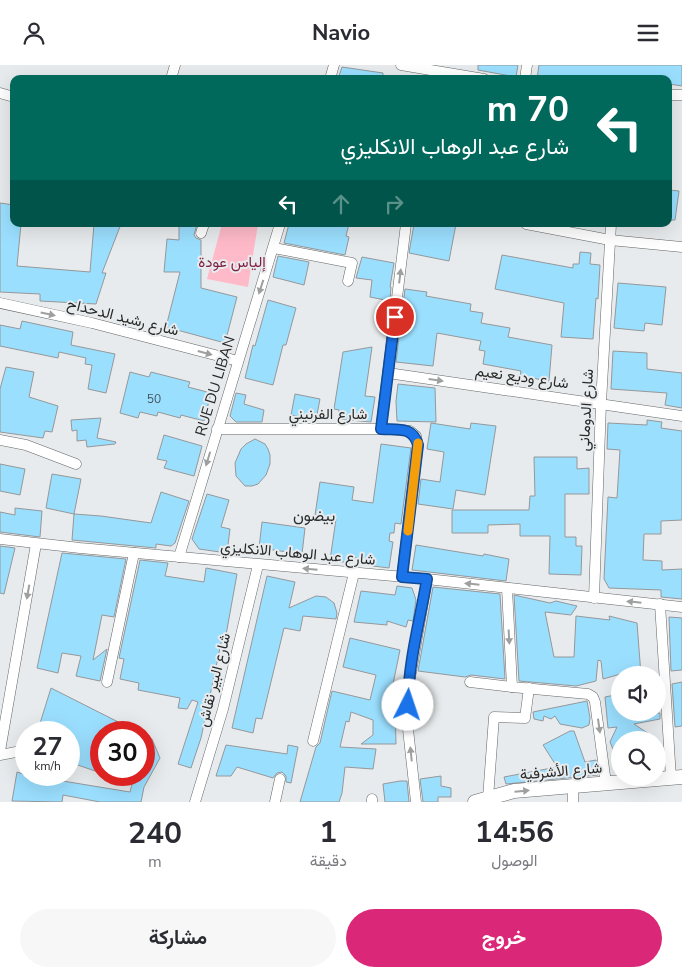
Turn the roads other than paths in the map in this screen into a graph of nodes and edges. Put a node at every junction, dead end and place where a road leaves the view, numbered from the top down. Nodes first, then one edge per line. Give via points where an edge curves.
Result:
1 (400, 65) edge
2 (445, 68) edge
3 (422, 74) edge
4 (470, 75) edge
5 (279, 227) edge
6 (406, 227) edge
7 (542, 227) edge
8 (611, 227) edge
9 (610, 240) junction
10 (682, 247) edge
11 (274, 248) junction
12 (348, 281) dead end
13 (0, 303) edge
14 (238, 361) junction
15 (388, 373) junction
16 (601, 403) junction
17 (682, 416) edge
18 (217, 429) junction
19 (381, 429) junction
20 (0, 440) edge
21 (76, 464) dead end
22 (0, 539) edge
23 (36, 544) junction
24 (134, 553) junction
25 (179, 557) junction
26 (258, 565) junction
27 (354, 573) junction
28 (402, 577) junction
29 (427, 579) junction
30 (507, 588) junction
31 (594, 597) junction
32 (660, 604) junction
33 (682, 607) edge
34 (470, 682) dead end
35 (107, 683) dead end
36 (512, 687) junction
37 (529, 689) junction
38 (4, 710) edge
39 (313, 741) dead end
40 (0, 751) edge
41 (15, 752) edge
42 (0, 755) edge
43 (676, 777) edge
44 (280, 779) dead end
45 (606, 783) junction
46 (574, 787) junction
47 (481, 800) edge
48 (195, 802) edge
49 (275, 802) edge
50 (416, 802) edge
51 (573, 802) edge

1 - 3 street
2 - 3 street
2 - 4 street
5 - 11 street, RUE DU LIBAN
15 -> 6 street
7 - 9 street
8 - 9 street, شارع الدوماني
9 - 10 street
9 - 16 street, شارع الدوماني
11 - 12 street via 352,263
11 -> 14 street, RUE DU LIBAN
13 -> 14 street, شارع رشيد الدحداح
14 - 18 street, RUE DU LIBAN
15 -> 16 street, شارع وديع نعيم
15 - 19 street
16 - 17 street, شارع وديع نعيم
16 - 31 street, شارع الدوماني
18 - 19 street, شارع الفرنيني
18 -> 25 street, RUE DU LIBAN
19 - 28 street, شارع الفرنيني via 410,431 416,436 418,445
20 - 21 street via 26,445
22 - 23 street, شارع عبد الوهاب الانكليزي
23 - 24 street, شارع عبد الوهاب الانكليزي
23 -> 38 street
24 - 25 street, شارع عبد الوهاب الانكليزي
24 - 35 street
25 - 26 street, شارع عبد الوهاب الانكليزي
27 -> 26 street, شارع عبد الوهاب الانكليزي
26 - 48 street, شارع البير نقاش via 223,709
27 - 28 street, شارع عبد الوهاب الانكليزي
27 - 39 street
28 - 29 street, شارع عبد الوهاب الانكليزي
30 -> 29 street, شارع عبد الوهاب الانكليزي
50 -> 29 street via 407,720 408,690
30 - 31 street, شارع عبد الوهاب الانكليزي
30 -> 36 street
32 -> 31 street, شارع عبد الوهاب الانكليزي
32 - 33 street, شارع عبد الوهاب الانكليزي
32 - 43 street
34 - 36 street
36 - 37 street
37 -> 45 street via 593,697
37 - 47 street via 525,718 494,717
38 - 40 street
41 - 42 street
43 - 45 street, شارع الأشرفية
44 - 49 street
45 - 46 street, شارع الأشرفية
47 -> 46 street, شارع الأشرفية via 514,791
46 - 51 street

